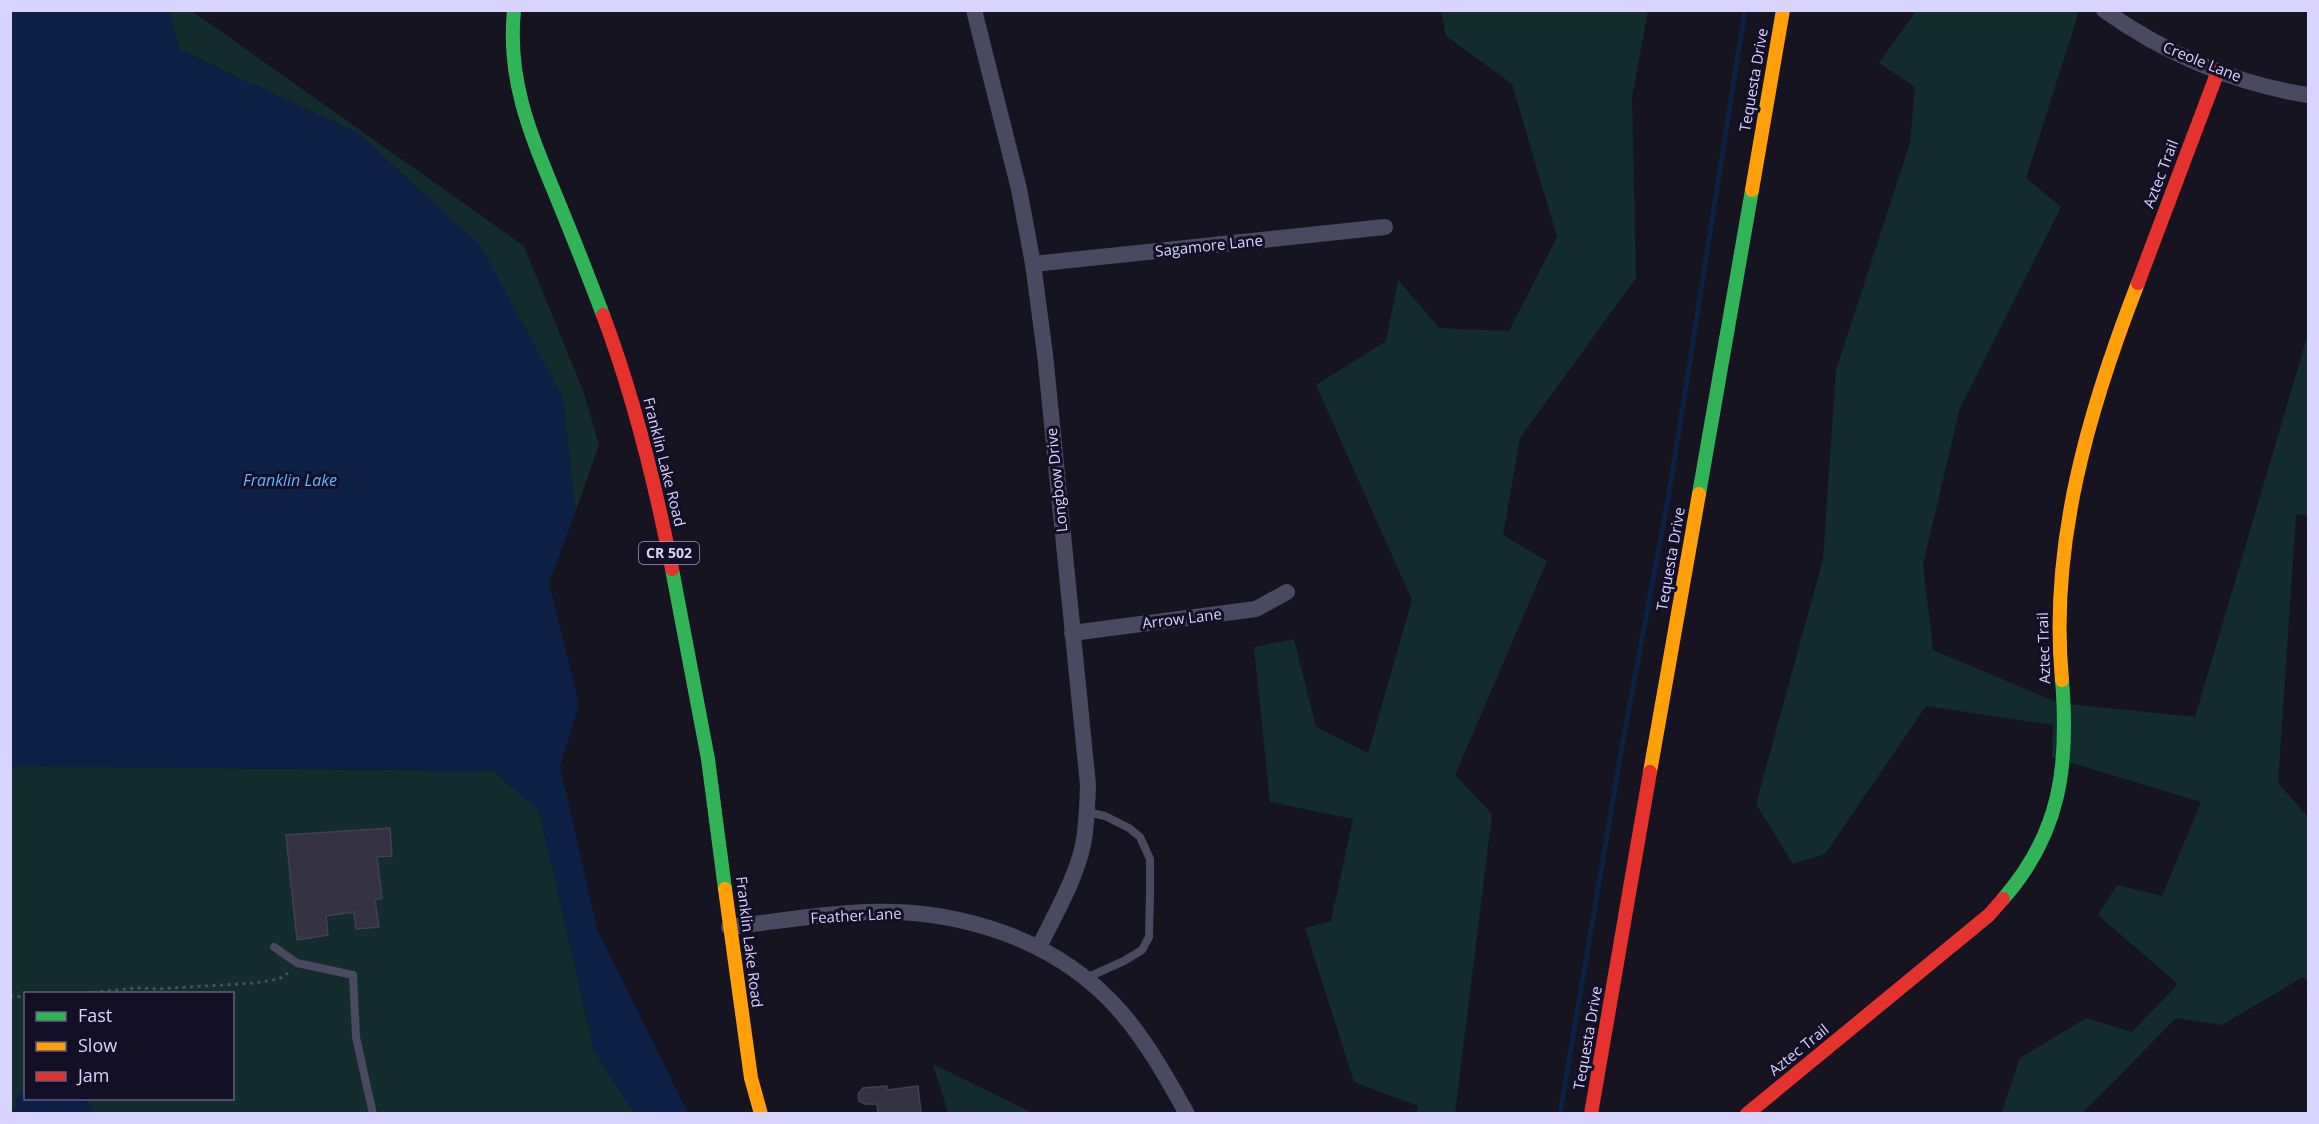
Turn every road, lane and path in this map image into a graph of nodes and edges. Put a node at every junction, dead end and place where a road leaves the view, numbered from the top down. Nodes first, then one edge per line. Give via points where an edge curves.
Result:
1 (514, 10) edge
2 (975, 10) edge
3 (1783, 10) edge
4 (2104, 10) edge
5 (2218, 71) junction
6 (2308, 95) edge
7 (1384, 227) dead end
8 (1033, 264) junction
9 (1287, 592) dead end
10 (1072, 633) junction
11 (1087, 812) junction
12 (729, 927) junction
13 (274, 947) dead end
14 (1039, 947) junction
15 (297, 963) junction
16 (1086, 978) junction
17 (90, 992) edge
18 (373, 1113) edge
19 (761, 1113) edge
20 (1187, 1113) edge
21 (1592, 1113) edge
22 (1748, 1113) edge

1 - 12 street, Franklin Lake Road / CR 502 via 511,39 526,122 616,350 657,493 708,759
2 - 8 street, Longbow Drive via 1019,189
3 - 21 street, Tequesta Drive
4 - 5 street, Creole Lane via 2148,39
5 - 6 street, Creole Lane
5 - 22 street, Aztec Trail via 2114,346 2081,461 2062,563 2058,612 2065,752 2057,801 2044,839 2012,891 1989,915
7 - 8 street, Sagamore Lane
8 - 10 street, Longbow Drive
9 - 10 street, Arrow Lane via 1256,609
10 - 11 street, Longbow Drive via 1088,785
11 - 14 street, Longbow Drive via 1083,847 1072,878
11 - 16 lane via 1105,816 1140,837 1150,859 1150,895 1149,937 1142,950
12 - 14 street, Feather Lane via 865,912 907,913 994,929
12 - 19 street, Franklin Lake Road / CR 502 via 751,1078
13 - 15 lane
14 - 16 street, Feather Lane
15 - 17 path via 279,979 263,982
15 - 18 lane via 353,975 356,1037
16 - 20 street, Feather Lane via 1120,1010 1146,1044

